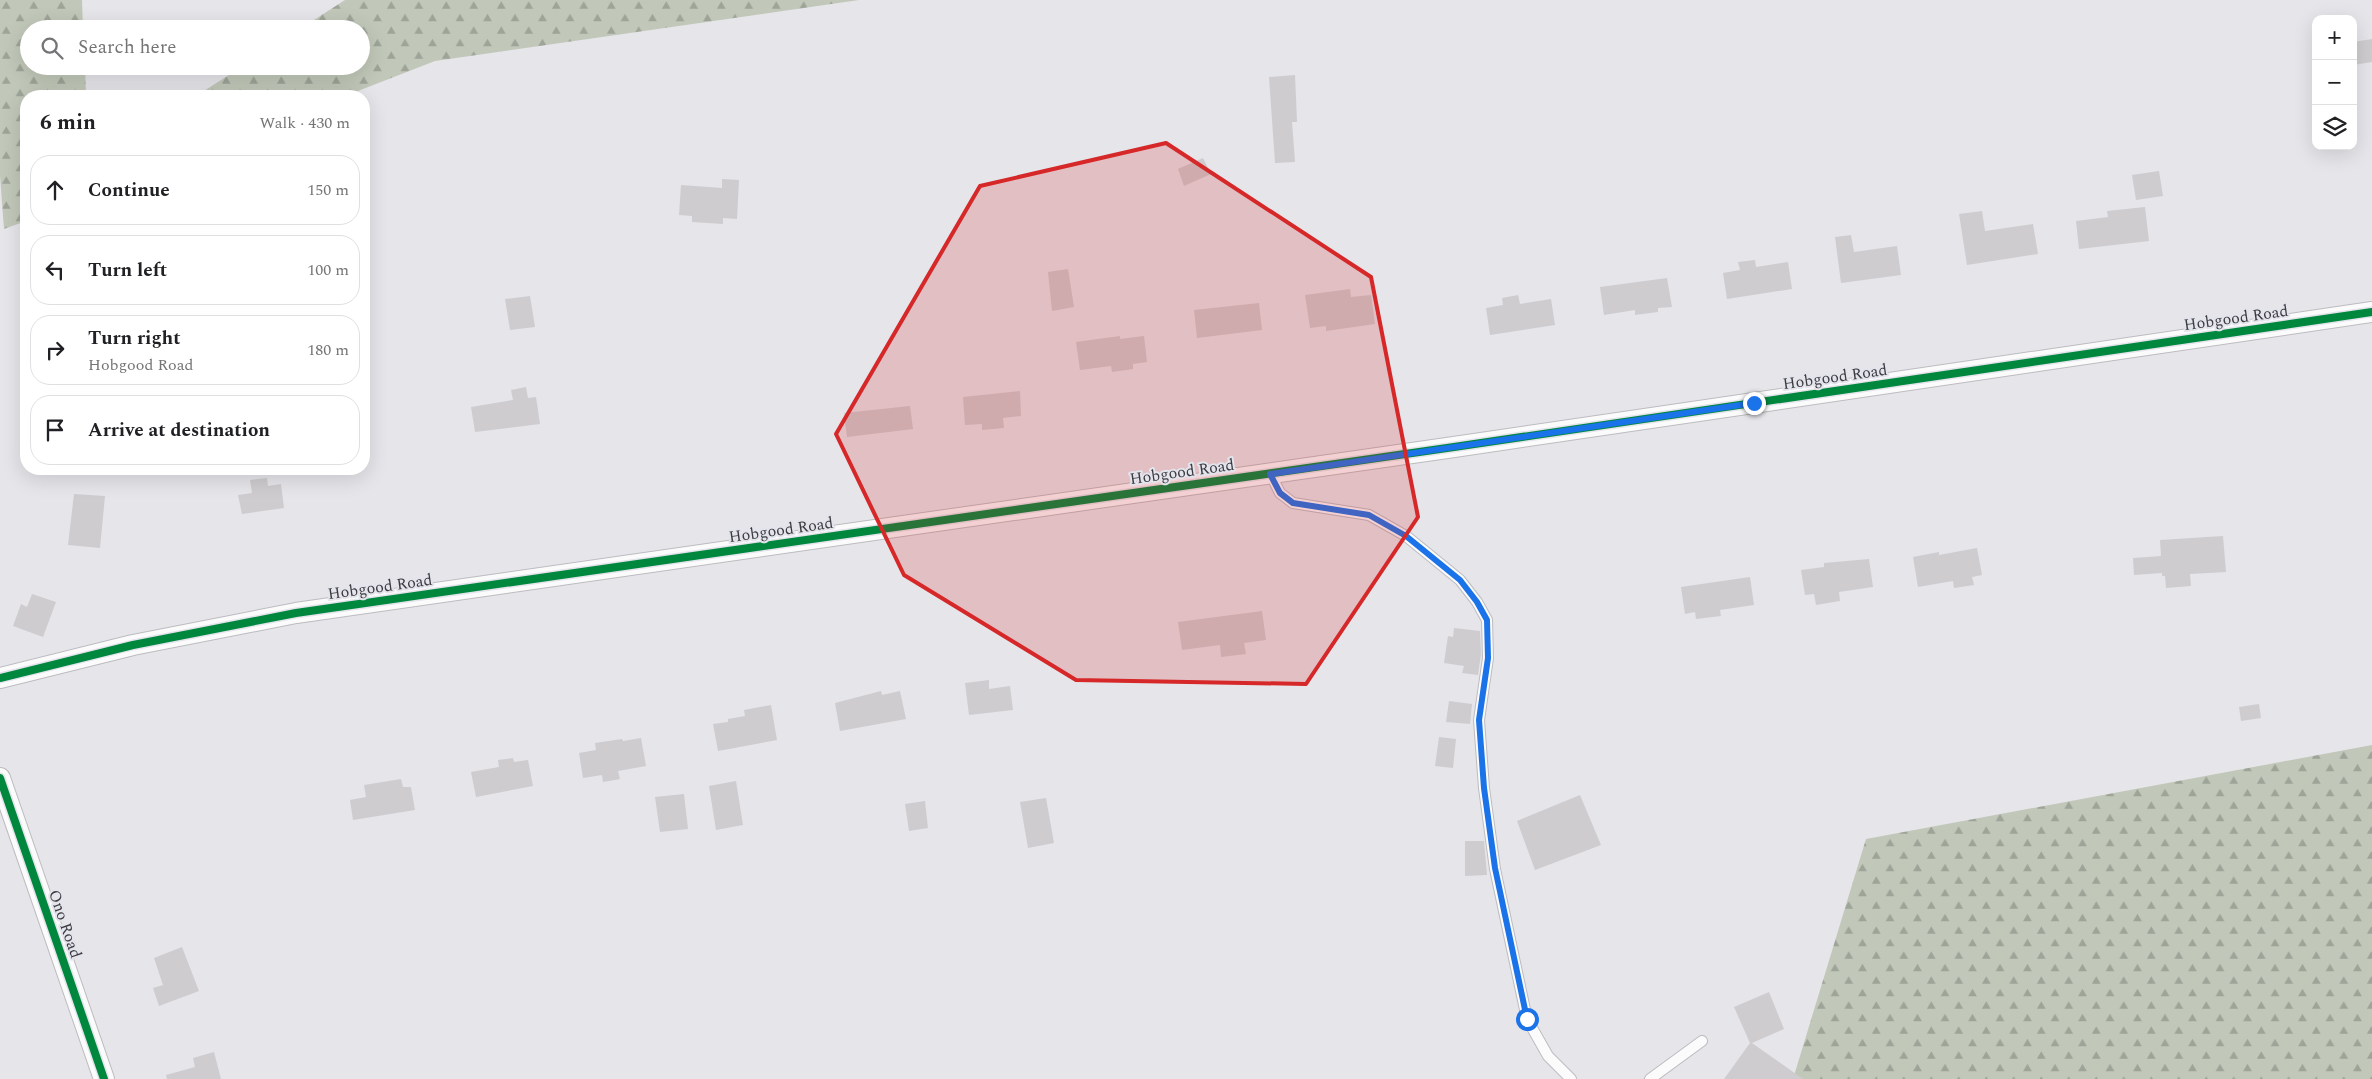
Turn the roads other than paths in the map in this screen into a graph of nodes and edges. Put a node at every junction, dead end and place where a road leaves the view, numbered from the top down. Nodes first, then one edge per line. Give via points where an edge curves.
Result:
1 (2372, 312) edge
2 (1270, 474) junction
3 (0, 678) edge
4 (0, 778) edge
5 (1702, 1041) dead end
6 (104, 1079) edge
7 (1571, 1079) edge
8 (1650, 1079) edge

1 - 2 street, Hobgood Road
2 - 3 street, Hobgood Road via 296,613 133,645
2 - 7 lane via 1280,493 1293,503 1369,515 1406,536 1460,580 1487,620 1488,658 1479,720 1495,868 1527,1019 1548,1056
4 - 6 street, Ono Road
5 - 8 lane

